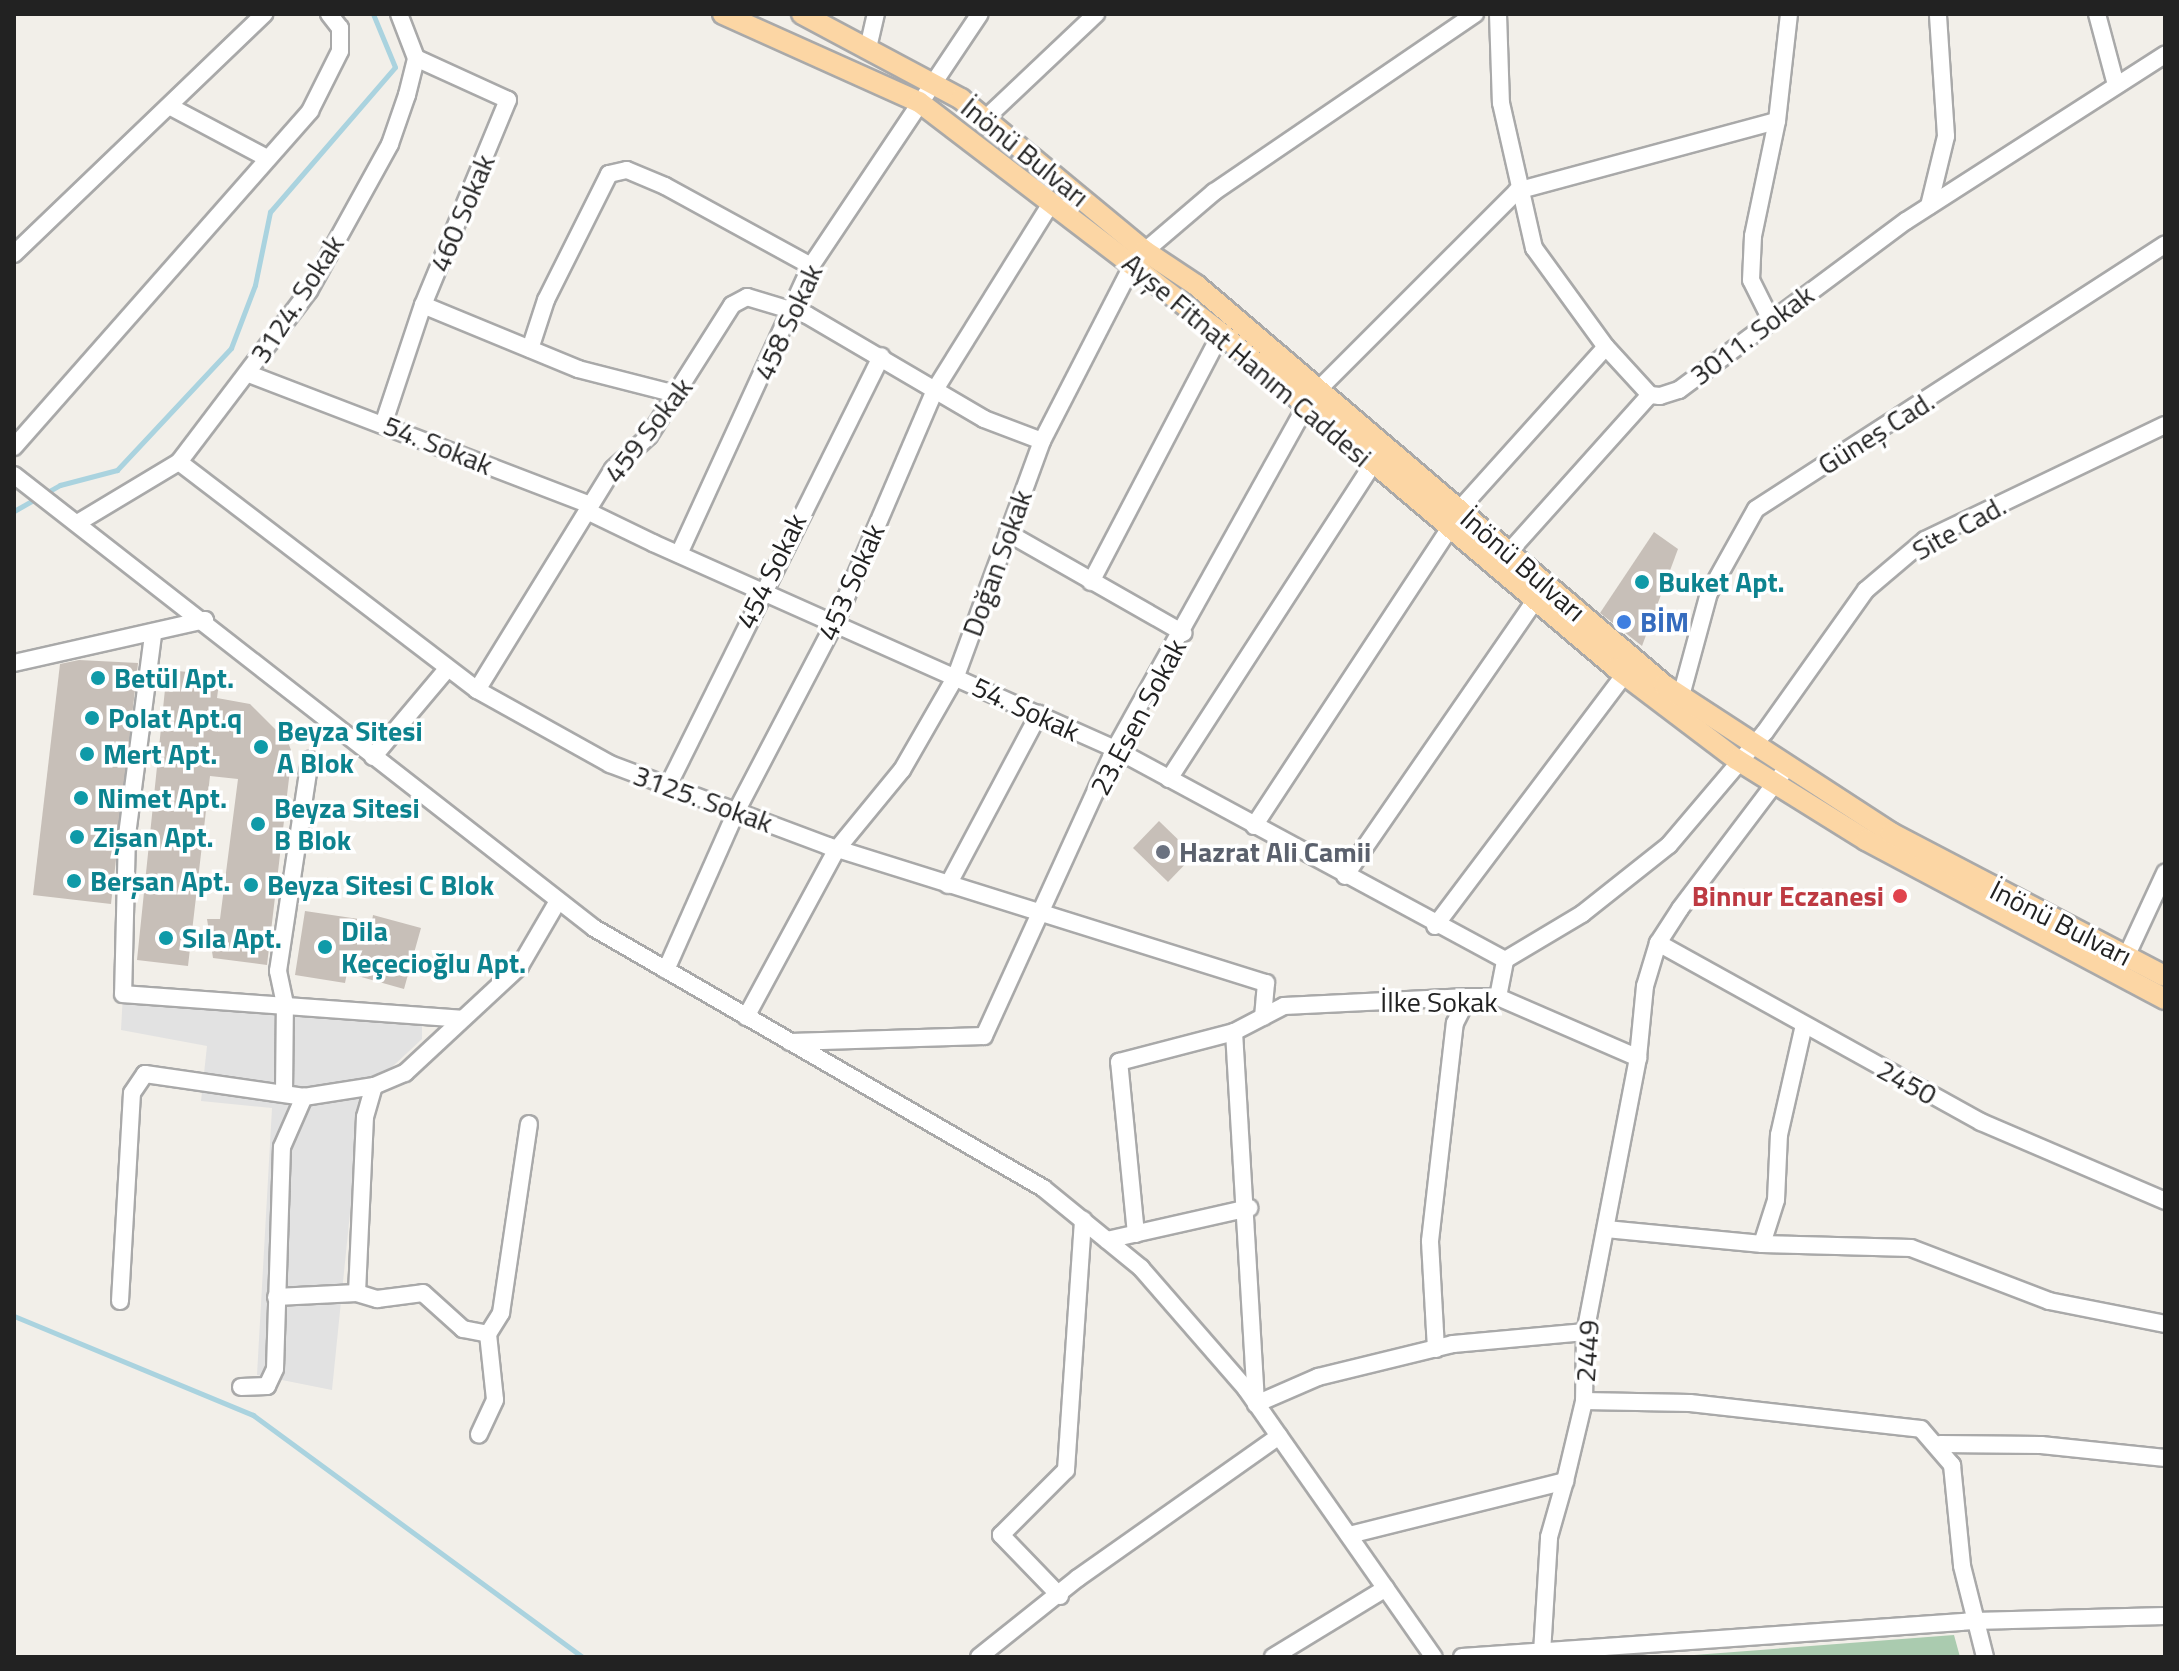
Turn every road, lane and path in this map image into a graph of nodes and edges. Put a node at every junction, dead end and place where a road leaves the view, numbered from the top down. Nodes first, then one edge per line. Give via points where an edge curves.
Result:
1 (264, 14) edge
2 (329, 14) edge
3 (399, 14) edge
4 (723, 14) edge
5 (802, 14) edge
6 (876, 14) edge
7 (980, 14) edge
8 (1096, 14) edge
9 (1475, 14) edge
10 (1498, 14) edge
11 (1789, 14) edge
12 (1938, 14) edge
13 (2097, 14) edge
14 (868, 48) junction
15 (2165, 55) edge
16 (416, 58) junction
17 (933, 80) junction
18 (2116, 85) junction
19 (919, 102) junction
20 (169, 106) junction
21 (985, 119) junction
22 (1777, 121) junction
23 (265, 157) junction
24 (1517, 191) junction
25 (1051, 203) junction
26 (1929, 206) junction
27 (2165, 244) edge
28 (14, 254) edge
29 (1139, 258) junction
30 (811, 266) junction
31 (423, 305) junction
32 (792, 312) junction
33 (1770, 318) junction
34 (1221, 333) junction
35 (1606, 347) junction
36 (530, 349) junction
37 (881, 356) junction
38 (249, 374) junction
39 (936, 388) junction
40 (1319, 389) junction
41 (679, 395) junction
42 (1650, 395) junction
43 (1306, 406) junction
44 (384, 422) junction
45 (2165, 425) edge
46 (1042, 441) junction
47 (14, 447) edge
48 (179, 462) junction
49 (1373, 464) junction
50 (14, 475) edge
51 (1459, 510) junction
52 (589, 512) junction
53 (79, 522) junction
54 (1449, 529) junction
55 (1008, 533) junction
56 (1508, 553) junction
57 (679, 554) junction
58 (1091, 582) junction
59 (761, 590) junction
60 (1535, 601) junction
61 (205, 620) junction
62 (836, 621) junction
63 (1183, 633) junction
64 (153, 635) junction
65 (14, 663) edge
66 (448, 668) junction
67 (1624, 675) junction
68 (956, 676) junction
69 (477, 690) junction
70 (1681, 696) junction
71 (1039, 714) junction
72 (1754, 746) junction
73 (1115, 749) junction
74 (373, 757) junction
75 (310, 759) dead end
76 (1736, 759) junction
77 (1782, 775) junction
78 (1169, 779) junction
79 (667, 788) junction
80 (737, 810) junction
81 (1254, 826) junction
82 (837, 849) junction
83 (2165, 873) edge
84 (1345, 876) junction
85 (948, 885) junction
86 (558, 901) junction
87 (1042, 916) junction
88 (1435, 926) junction
89 (1658, 943) junction
90 (2126, 957) junction
91 (1505, 960) junction
92 (666, 970) junction
93 (2165, 976) edge
94 (1468, 997) junction
95 (1498, 997) junction
96 (2165, 999) edge
97 (285, 1004) junction
98 (746, 1017) junction
99 (1263, 1017) junction
100 (460, 1019) junction
101 (1804, 1025) junction
102 (1234, 1032) junction
103 (790, 1042) junction
104 (1638, 1058) junction
105 (374, 1086) junction
106 (284, 1093) junction
107 (304, 1097) junction
108 (529, 1124) dead end
109 (2165, 1201) edge
110 (1249, 1208) junction
111 (1083, 1220) junction
112 (1606, 1229) junction
113 (1136, 1234) junction
114 (1107, 1240) junction
115 (1762, 1244) junction
116 (357, 1293) junction
117 (276, 1297) junction
118 (120, 1301) dead end
119 (2165, 1324) edge
120 (1585, 1332) junction
121 (488, 1334) junction
122 (1436, 1349) junction
123 (241, 1387) dead end
124 (1584, 1401) junction
125 (1256, 1404) junction
126 (479, 1434) dead end
127 (1279, 1436) junction
128 (1940, 1444) junction
129 (2165, 1458) edge
130 (1565, 1481) junction
131 (1349, 1535) junction
132 (1386, 1588) junction
133 (1060, 1596) junction
134 (2165, 1616) edge
135 (1974, 1621) junction
136 (1542, 1653) junction
137 (979, 1657) edge
138 (1273, 1657) edge
139 (1434, 1657) edge
140 (1462, 1657) edge
141 (1985, 1657) edge

1 - 20 street
2 - 23 street via 340,28 340,51 310,111
3 - 16 street
4 - 19 main road, Ayşe Fitnat Hanım Caddesi
5 - 14 main road
6 - 14 street
7 - 17 street, 458 Sokak
8 - 21 street
9 - 29 street via 1214,192
10 - 24 street via 1501,103
11 - 22 street
12 - 26 street via 1946,136
13 - 18 street
14 - 17 main road
15 - 18 street, 3011. Sokak
16 - 31 street, 460 Sokak via 508,100
16 - 38 street, 3124. Sokak via 390,144 309,291
17 - 19 street, 458 Sokak
17 - 21 main road, İnönü Bulvarı
18 - 26 street, 3011. Sokak
19 - 25 main road, Ayşe Fitnat Hanım Caddesi
19 - 30 street, 458 Sokak
20 - 23 street
20 - 28 street
21 - 29 main road, İnönü Bulvarı
22 - 24 street
22 - 33 street via 1753,236 1751,280
23 - 47 street
24 - 35 street via 1534,248
24 - 40 street
25 - 29 main road, Ayşe Fitnat Hanım Caddesi
25 - 39 street, 453 Sokak
26 - 33 street, 3011. Sokak
27 - 70 street, Güneş Cad. via 1756,509 1709,593
29 - 34 main road, Ayşe Fitnat Hanım Caddesi
29 - 40 main road, İnönü Bulvarı via 1196,285
29 - 46 street, Doğan Sokak
30 - 32 street, 458 Sokak
30 - 36 street via 665,186 627,170 609,174 546,300
31 - 36 street
31 - 44 street, 460 Sokak
32 - 37 street, 459 Sokak
32 - 41 street, 459 Sokak via 747,297 732,305
32 - 57 street, 458 Sokak
33 - 42 street, 3011. Sokak via 1679,390
34 - 43 main road, Ayşe Fitnat Hanım Caddesi
34 - 58 street
35 - 42 street
35 - 51 street
36 - 41 street via 578,369
37 - 39 street, 459 Sokak
37 - 59 street, 454 Sokak
38 - 44 street, 54. Sokak
38 - 48 street, 3124. Sokak
39 - 46 street, 459 Sokak via 984,419
39 - 62 street, 453 Sokak
40 - 51 main road, İnönü Bulvarı
41 - 52 street, 459 Sokak via 649,436 613,469
42 - 56 street
43 - 49 main road, Ayşe Fitnat Hanım Caddesi
43 - 63 street, 23.Esen Sokak
44 - 52 street, 54. Sokak via 587,504
45 - 72 street, Site Cad. via 1925,540 1866,590
46 - 55 street, Doğan Sokak
48 - 53 street, 3124. Sokak
48 - 66 street, 3125. Sokak
49 - 54 main road, Ayşe Fitnat Hanım Caddesi
49 - 78 street
50 - 53 street
51 - 56 main road, İnönü Bulvarı
52 - 57 street, 54. Sokak
52 - 69 street, 459 Sokak
53 - 61 street
54 - 60 main road, Ayşe Fitnat Hanım Caddesi
54 - 81 street
55 - 58 street
55 - 68 street, Doğan Sokak
56 - 70 main road, İnönü Bulvarı
57 - 59 street, 54. Sokak
58 - 63 street
59 - 62 street, 54. Sokak
59 - 79 street, 454 Sokak
60 - 67 main road, Ayşe Fitnat Hanım Caddesi
60 - 84 street
61 - 64 street
61 - 74 street
62 - 68 street, 54. Sokak
62 - 80 street, 453 Sokak
63 - 73 street, 23.Esen Sokak
64 - 65 street
64 - 97 street via 127,834 123,994
66 - 69 street, 3125. Sokak
66 - 74 street
67 - 76 main road, Ayşe Fitnat Hanım Caddesi
67 - 88 street
68 - 71 street, 54. Sokak
68 - 82 street, Doğan Sokak via 902,770
69 - 79 street, 3125. Sokak via 597,757
70 - 72 main road, İnönü Bulvarı
71 - 73 street, 54. Sokak
71 - 85 street
72 - 76 street, Site Cad.
72 - 77 main road, İnönü Bulvarı
73 - 78 street, 54. Sokak
73 - 87 street, 23.Esen Sokak
74 - 86 street
75 - 97 street via 278,971
76 - 77 main road, İnönü Bulvarı
76 - 91 street via 1669,845 1582,914
77 - 89 street, 2449
77 - 90 main road, İnönü Bulvarı
77 - 96 main road, İnönü Bulvarı via 1866,840
78 - 81 street, 54. Sokak
79 - 80 street, 3125. Sokak
80 - 82 street, 3125. Sokak
80 - 92 street, 453 Sokak
81 - 84 street, 54. Sokak
82 - 85 street, 3125. Sokak
82 - 98 street, Doğan Sokak
83 - 90 street
84 - 88 street, 54. Sokak
85 - 87 street, 3125. Sokak
86 - 92 street
86 - 100 street via 520,966
87 - 99 street, 3125. Sokak via 1266,983
87 - 103 street, 23.Esen Sokak via 984,1036
88 - 91 street, 54. Sokak
89 - 101 street, 2450
89 - 104 street, 2449 via 1645,986
90 - 93 main road, İnönü Bulvarı
91 - 95 street
92 - 98 street
94 - 95 street, İlke Sokak
94 - 99 street, İlke Sokak via 1284,1006
94 - 122 street via 1455,1023 1430,1241
95 - 104 street, İlke Sokak
97 - 100 street
97 - 106 street
98 - 103 street
99 - 102 street, İlke Sokak
100 - 105 street via 405,1073
101 - 109 street, 2450 via 1981,1122
101 - 115 street via 1779,1135 1776,1200
102 - 110 street
102 - 113 street, İlke Sokak via 1119,1062
103 - 111 street via 1043,1188
104 - 112 street, 2449
105 - 107 street
105 - 116 street via 365,1117
106 - 107 street
106 - 118 street via 145,1074 132,1093
107 - 117 street via 282,1147
108 - 121 street via 501,1313
110 - 113 street
110 - 125 street
111 - 114 street
111 - 133 street via 1066,1470 1001,1535
112 - 115 street
112 - 120 street, 2449
113 - 114 street
114 - 125 street via 1141,1268
115 - 119 street via 1911,1248 2049,1301
116 - 117 street
116 - 121 street via 377,1299 423,1293 463,1329
117 - 123 street via 275,1369 267,1386
120 - 122 street
120 - 124 street, 2449
121 - 126 street via 495,1400
122 - 125 street via 1318,1377
124 - 128 street, 2449 via 1690,1403 1890,1421 1921,1429
124 - 130 street
125 - 127 street
127 - 131 street
127 - 133 street
128 - 129 street via 2012,1443
128 - 135 street via 1958,1492 1962,1566
130 - 131 street
130 - 136 street via 1549,1537
131 - 132 street
132 - 138 street
132 - 139 street
133 - 137 street
134 - 135 street
135 - 136 street
135 - 141 street
136 - 140 street

